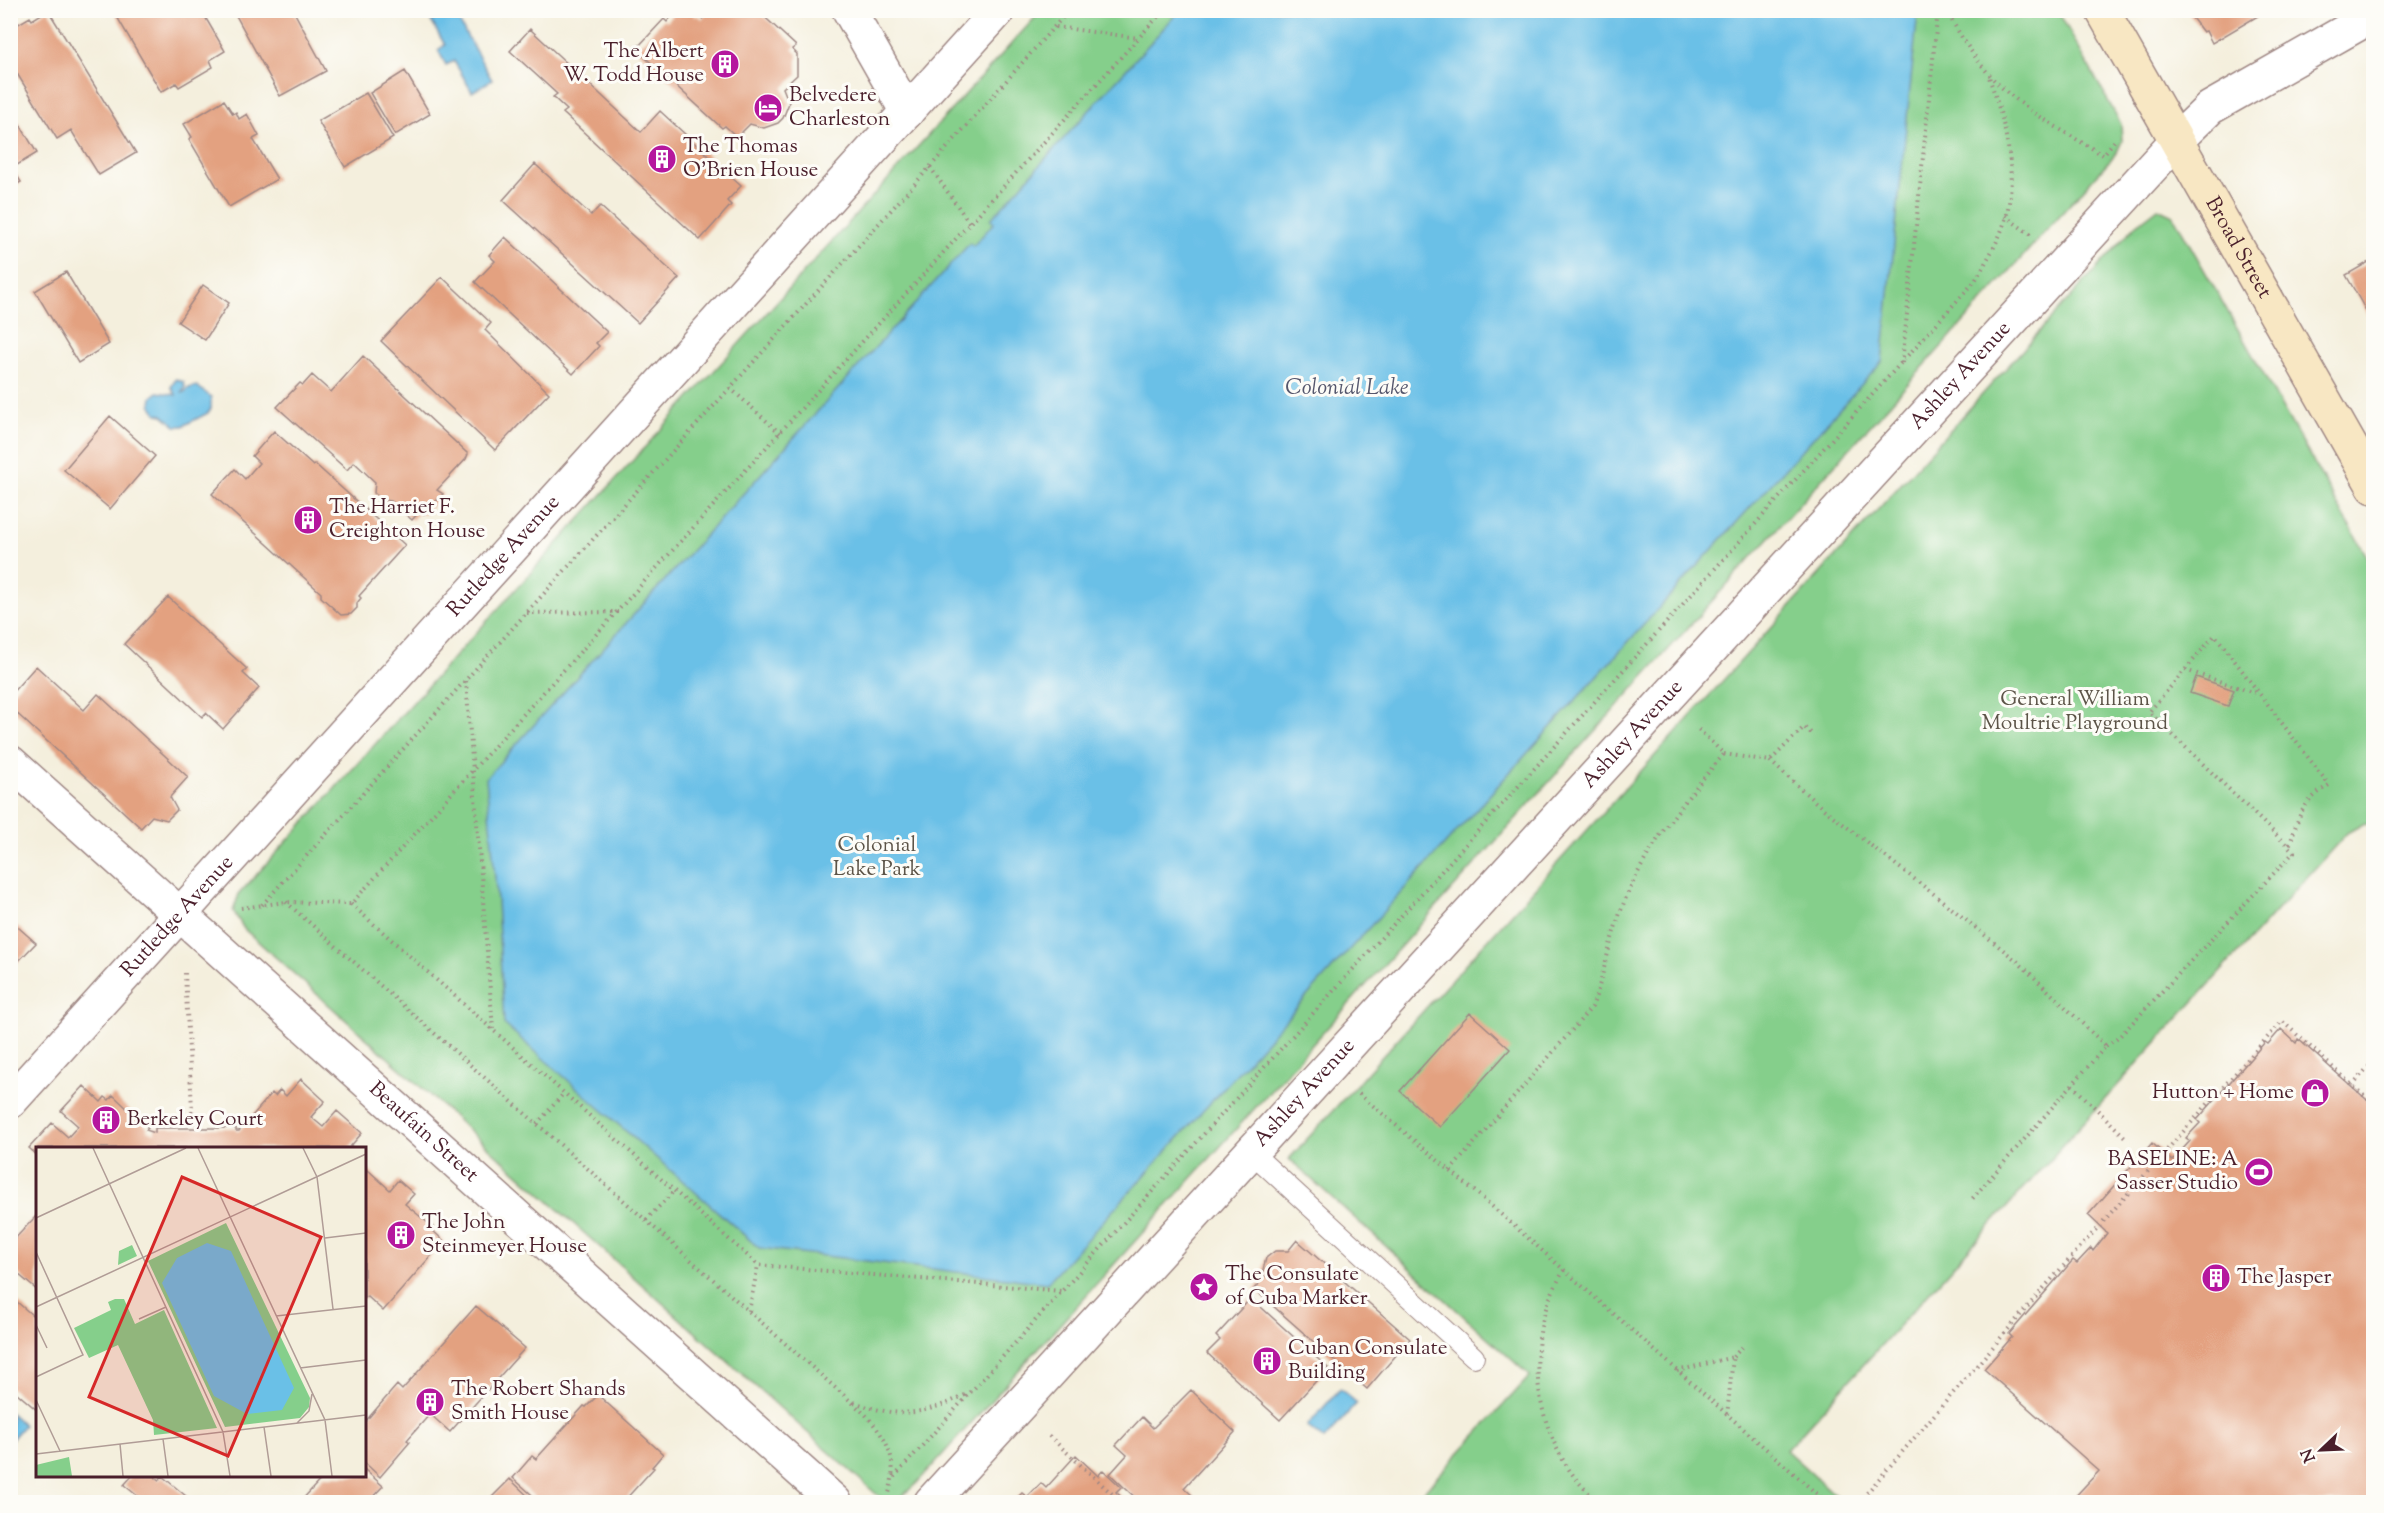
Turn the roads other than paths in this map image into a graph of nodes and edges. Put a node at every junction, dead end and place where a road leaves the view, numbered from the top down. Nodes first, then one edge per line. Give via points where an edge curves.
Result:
1 (849, 10) edge
2 (999, 10) edge
3 (2102, 10) edge
4 (2373, 15) edge
5 (907, 112) junction
6 (2176, 141) junction
7 (2373, 487) edge
8 (10, 762) edge
9 (181, 915) junction
10 (10, 1102) edge
11 (1251, 1152) junction
12 (1474, 1357) dead end
13 (835, 1503) edge
14 (931, 1503) edge

1 - 5 street
2 - 5 street, Rutledge Avenue
3 - 6 main road, Broad Street
4 - 6 street, Ashley Avenue via 2210,108
5 - 9 street, Rutledge Avenue
6 - 7 main road, Broad Street
6 - 11 street, Ashley Avenue
8 - 9 street, Beaufain Street
9 - 10 street, Rutledge Avenue
9 - 13 street, Beaufain Street
11 - 12 lane
11 - 14 street, Ashley Avenue

